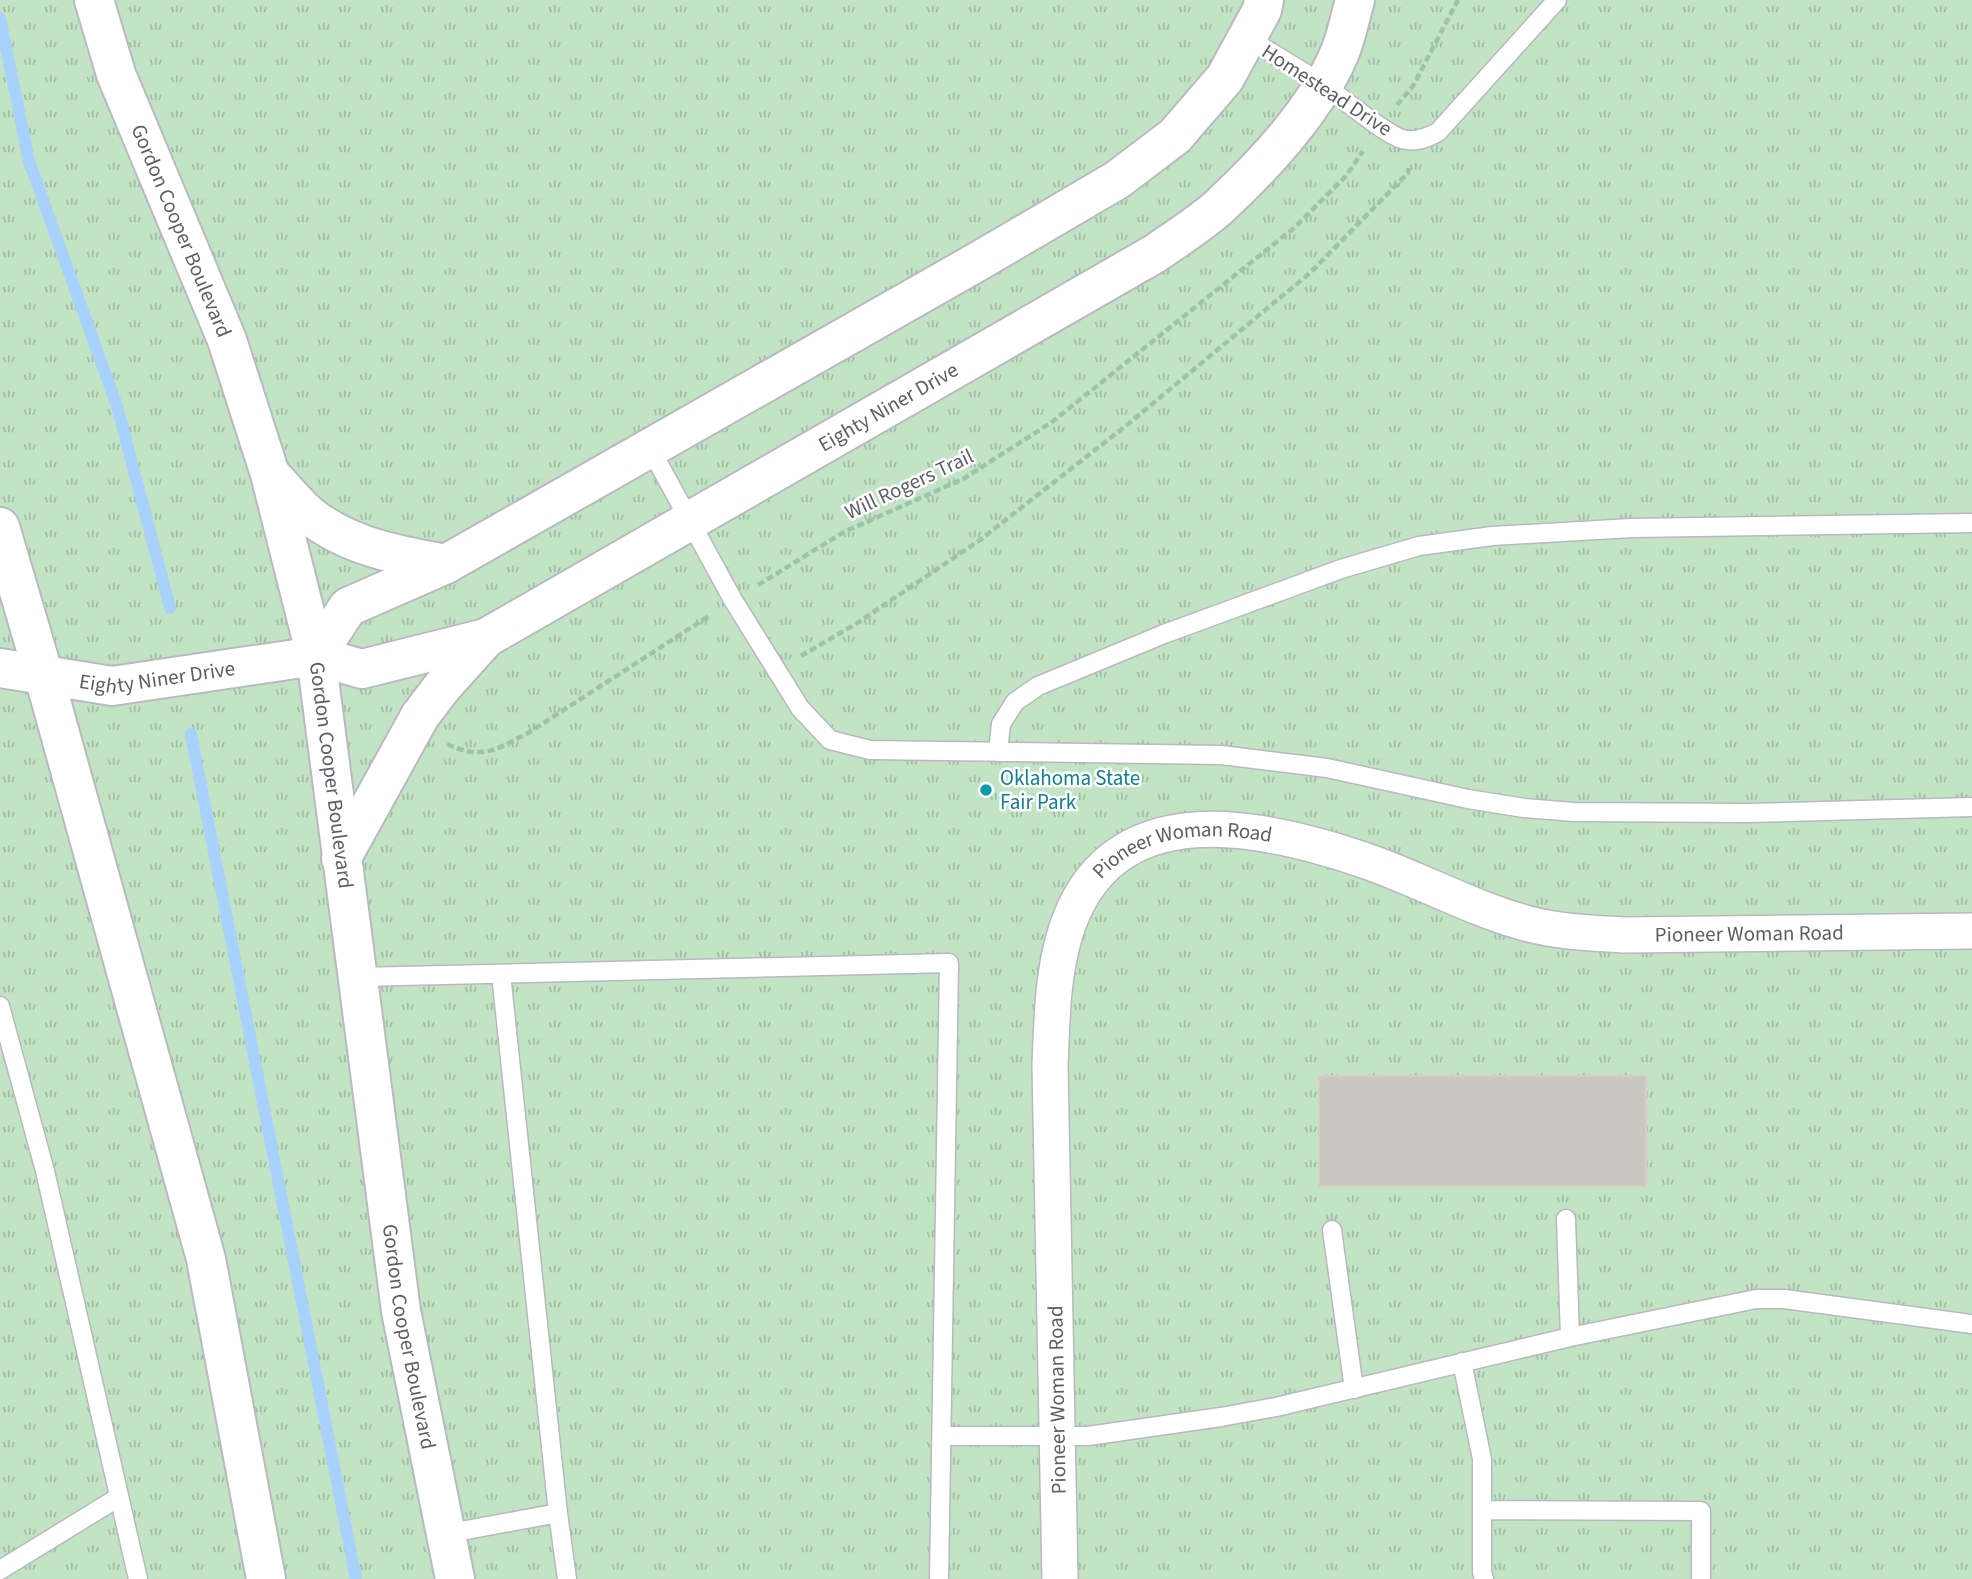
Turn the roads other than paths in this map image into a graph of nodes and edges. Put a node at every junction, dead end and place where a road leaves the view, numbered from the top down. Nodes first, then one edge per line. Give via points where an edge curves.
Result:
1 (94, 0) edge
2 (1264, 0) edge
3 (1355, 0) edge
4 (1557, 0) edge
5 (1247, 38) junction
6 (1324, 85) junction
7 (650, 448) junction
8 (271, 474) junction
9 (691, 520) junction
10 (1972, 523) edge
11 (0, 527) edge
12 (446, 564) junction
13 (486, 638) junction
14 (316, 656) junction
15 (0, 668) edge
16 (44, 676) junction
17 (998, 752) junction
18 (1972, 807) edge
19 (341, 859) junction
20 (1972, 931) edge
21 (501, 974) junction
22 (357, 978) junction
23 (0, 1006) edge
24 (1566, 1219) dead end
25 (1332, 1230) dead end
26 (1972, 1324) edge
27 (1570, 1337) junction
28 (1462, 1362) junction
29 (1354, 1389) junction
30 (942, 1436) junction
31 (1058, 1437) junction
32 (119, 1497) junction
33 (1482, 1510) junction
34 (558, 1513) junction
35 (445, 1534) junction
36 (0, 1570) edge
37 (138, 1579) edge
38 (266, 1579) edge
39 (454, 1579) edge
40 (567, 1579) edge
41 (939, 1579) edge
42 (1060, 1579) edge
43 (1484, 1579) edge
44 (1701, 1579) edge

1 - 8 street, Gordon Cooper Boulevard via 116,75 227,340
2 - 5 street
3 - 6 street, Eighty Niner Drive
4 - 6 lane, Homestead Drive via 1438,132 1427,138 1402,139
5 - 6 lane, Homestead Drive
5 - 7 street via 1225,78 1175,136 1116,180
6 - 9 street, Eighty Niner Drive via 1220,206 1156,253
7 - 9 lane
7 - 12 street
8 - 12 street via 300,506 344,537
8 - 14 street, Gordon Cooper Boulevard
9 - 13 street, Eighty Niner Drive
9 - 17 lane via 733,600 800,708 830,740 870,750
10 - 17 lane via 1632,528 1492,536 1419,546 1202,620 1038,686 1015,702 1001,724
11 - 16 street
12 - 14 street via 348,607
13 - 14 street, Eighty Niner Drive via 362,669
13 - 19 street via 420,716
14 - 16 street, Eighty Niner Drive via 112,686
14 - 19 street, Gordon Cooper Boulevard
15 - 16 street, Eighty Niner Drive
16 - 38 street via 206,1259
17 - 18 lane via 1273,760 1468,799 1574,811 1748,813
19 - 22 street, Gordon Cooper Boulevard
20 - 31 street, Pioneer Woman Road via 1573,932 1494,914 1373,863 1295,839 1224,828 1190,830 1138,844 1091,880 1065,932 1056,977 1050,1065
21 - 22 lane
21 - 30 lane via 949,964
21 - 34 lane
22 - 35 street, Gordon Cooper Boulevard via 401,1311
23 - 32 lane via 45,1171
24 - 27 lane
25 - 29 lane
26 - 27 lane via 1756,1299
27 - 28 lane
28 - 29 lane
28 - 33 lane via 1482,1459
29 - 31 lane via 1122,1433
30 - 31 lane
30 - 41 lane
31 - 42 street, Pioneer Woman Road
32 - 36 lane
32 - 37 lane
33 - 43 lane
33 - 44 lane via 1701,1511
34 - 35 lane
34 - 40 lane
35 - 39 street, Gordon Cooper Boulevard

